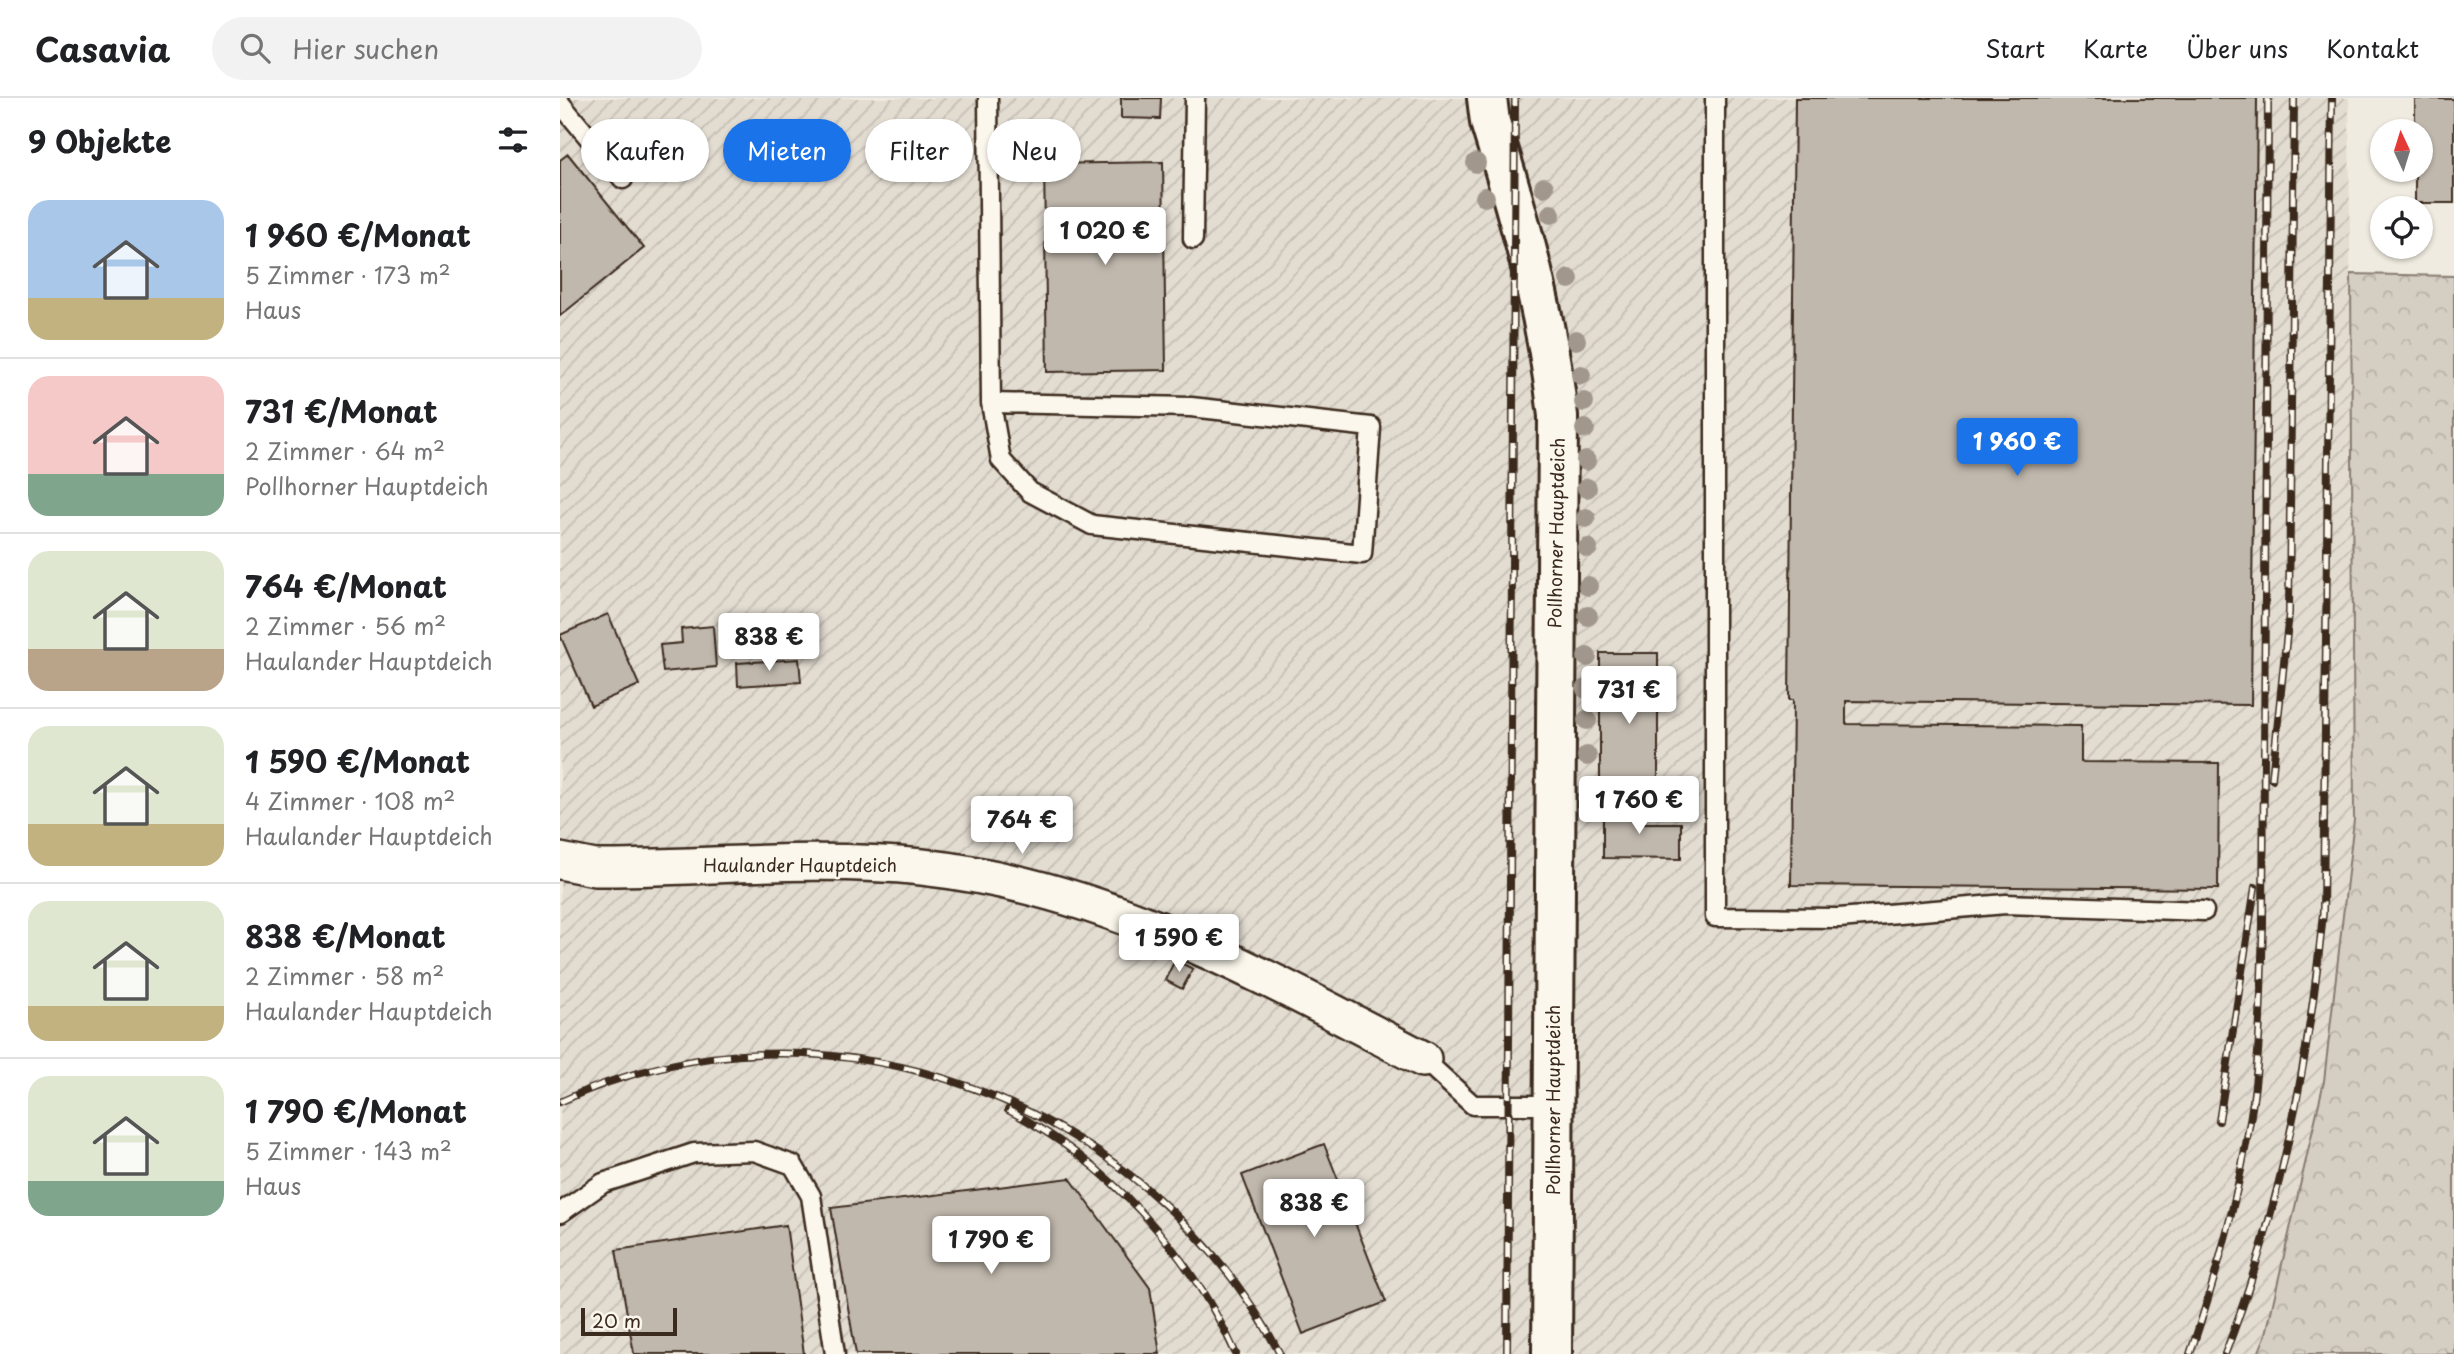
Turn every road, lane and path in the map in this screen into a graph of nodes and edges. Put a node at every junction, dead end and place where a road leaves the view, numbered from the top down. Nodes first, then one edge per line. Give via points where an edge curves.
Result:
1 (988, 98) edge
2 (1195, 98) edge
3 (1487, 98) edge
4 (1715, 98) edge
5 (560, 103) edge
6 (581, 128) edge
7 (1193, 239) dead end
8 (991, 403) junction
9 (560, 861) edge
10 (2204, 911) dead end
11 (1423, 1059) joint
12 (1554, 1105) junction
13 (560, 1213) edge
14 (835, 1354) edge
15 (1552, 1354) edge

1 - 8 lane
2 - 7 lane
3 - 12 main road, Pollhorner Hauptdeich via 1535,278 1551,352 1558,416
4 - 10 lane via 1715,916 1839,918 2006,904
5 - 6 lane
8 - 8 lane via 1191,407 1371,427 1362,554 1092,525 1030,492 1001,460
9 - 11 street, Haulander Hauptdeich via 595,868 870,863 971,874 1042,889 1103,907 1224,956
11 - 12 lane via 1473,1105
12 - 15 main road, Pollhorner Hauptdeich
13 - 14 lane via 603,1183 694,1153 754,1150 793,1164 811,1196

